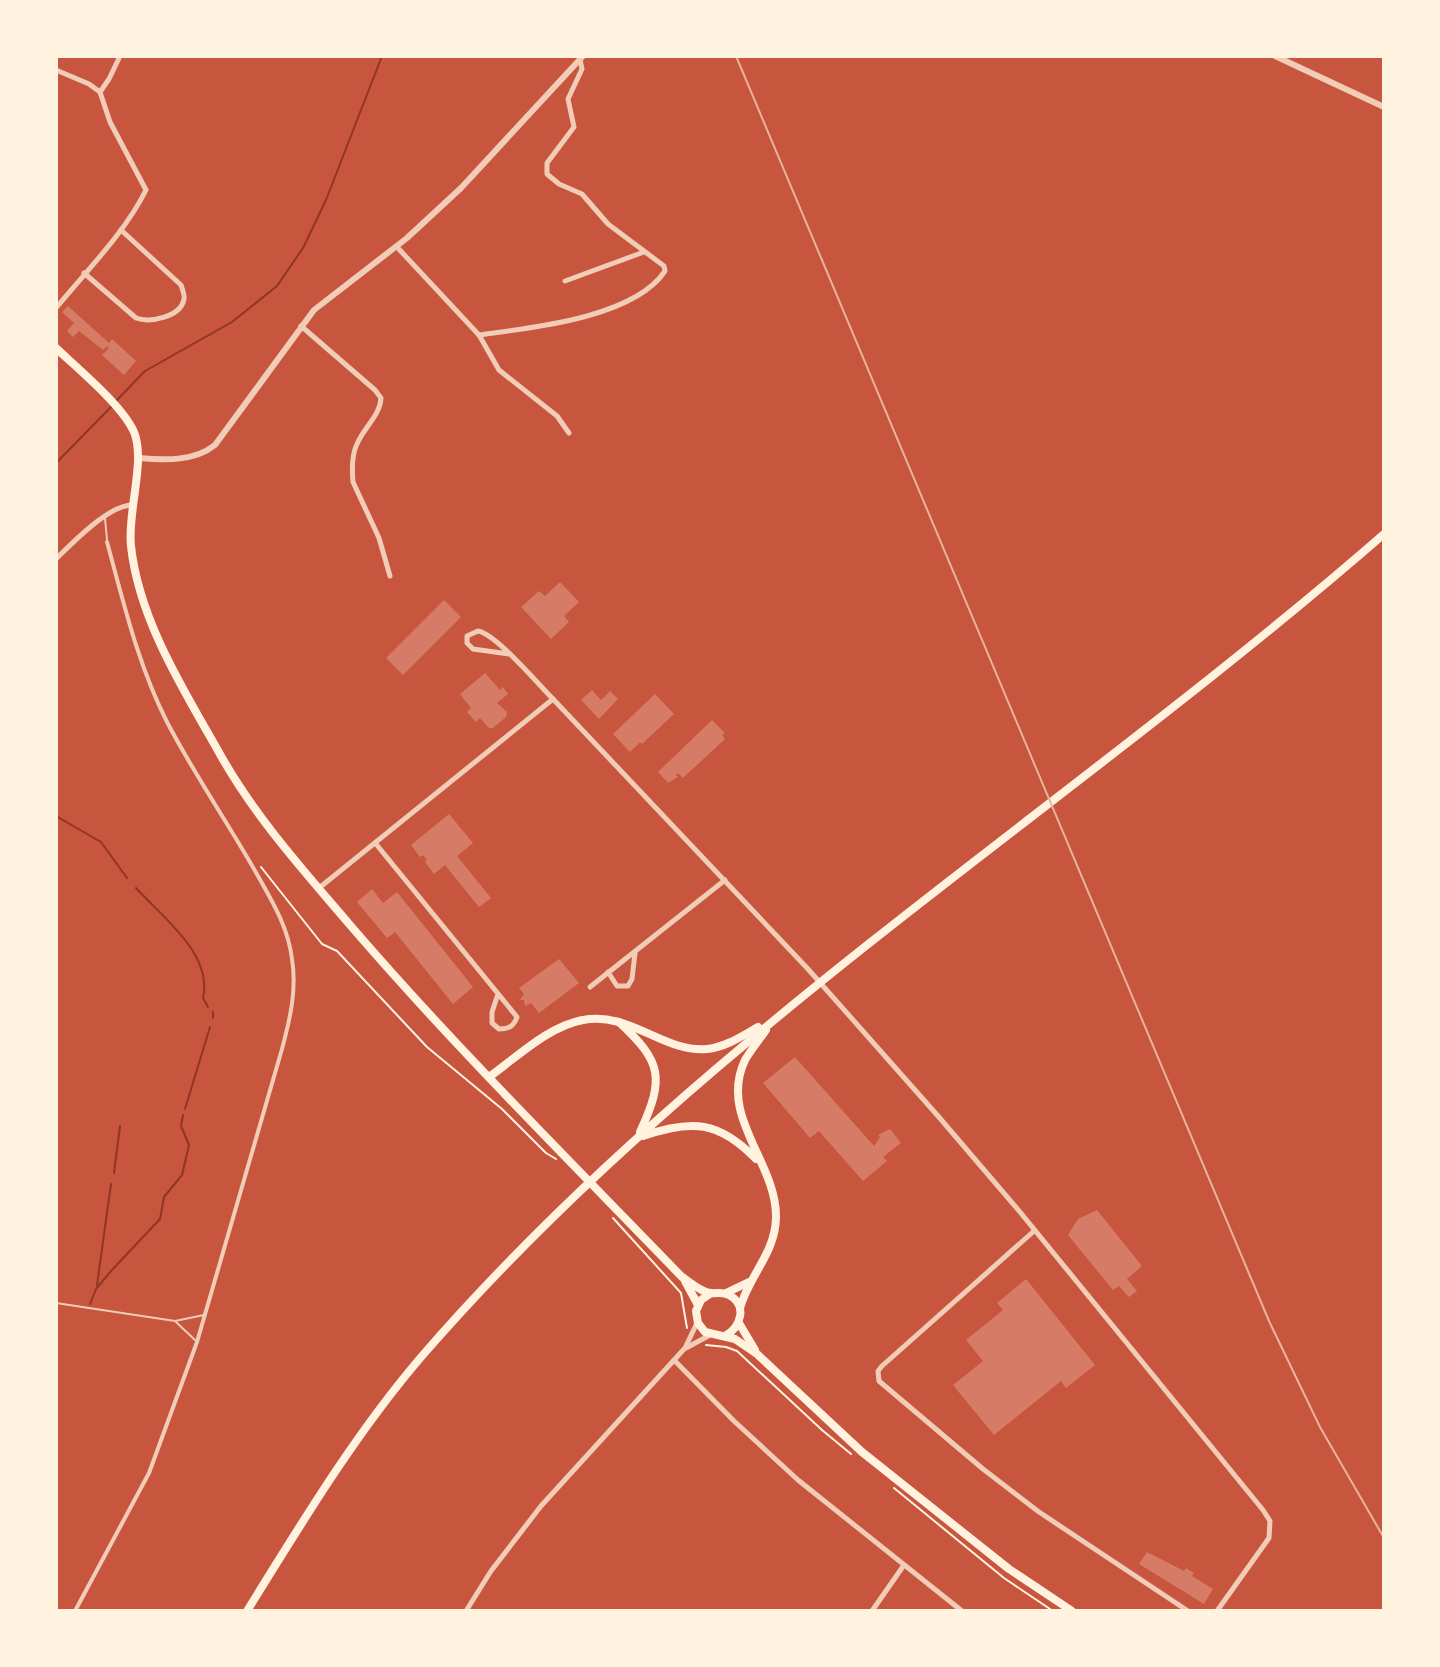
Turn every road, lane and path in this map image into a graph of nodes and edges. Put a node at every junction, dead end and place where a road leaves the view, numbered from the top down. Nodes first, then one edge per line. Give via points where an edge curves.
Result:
1 (120, 56) edge
2 (1275, 56) edge
3 (582, 58) edge
4 (56, 70) edge
5 (100, 92) junction
6 (1384, 107) edge
7 (121, 230) junction
8 (396, 246) junction
9 (645, 251) junction
10 (84, 273) junction
11 (565, 281) dead end
12 (56, 308) edge
13 (301, 326) junction
14 (479, 335) junction
15 (56, 348) edge
16 (569, 433) dead end
17 (138, 458) junction
18 (132, 505) junction
19 (104, 517) junction
20 (1384, 534) edge
21 (107, 542) joint
22 (56, 559) edge
23 (390, 576) dead end
24 (509, 654) junction
25 (553, 699) junction
26 (376, 844) junction
27 (262, 869) dead end
28 (725, 880) junction
29 (319, 888) junction
30 (635, 951) junction
31 (608, 972) junction
32 (590, 987) dead end
33 (498, 994) junction
34 (773, 1019) junction
35 (618, 1022) junction
36 (489, 1077) junction
37 (638, 1137) junction
38 (564, 1161) junction
39 (764, 1167) junction
40 (1034, 1231) junction
41 (682, 1277) junction
42 (753, 1279) junction
43 (711, 1293) junction
44 (726, 1293) junction
45 (56, 1303) edge
46 (698, 1305) junction
47 (740, 1308) junction
48 (205, 1314) junction
49 (175, 1321) junction
50 (698, 1321) junction
51 (739, 1323) junction
52 (710, 1335) junction
53 (725, 1336) junction
54 (197, 1342) junction
55 (685, 1348) junction
56 (757, 1354) junction
57 (674, 1360) junction
58 (904, 1565) junction
59 (75, 1611) edge
60 (247, 1611) edge
61 (466, 1611) edge
62 (872, 1611) edge
63 (962, 1611) edge
64 (1072, 1611) edge
65 (1188, 1611) edge
66 (1217, 1611) edge

1 - 5 street
2 - 6 street
3 - 8 street via 461,188
3 - 9 street via 568,99 574,127 547,163 547,174 582,194 608,224
4 - 5 street
5 - 7 street via 146,190
7 - 10 street
7 - 10 street via 181,285 182,304 165,318 145,321
8 - 13 street
8 - 14 street
9 - 11 street
9 - 14 street via 665,271 624,301 553,326
10 - 12 street
13 - 17 street via 215,445 192,457
13 - 23 street via 381,398 356,445 352,473
14 - 16 street via 499,370 557,416
15 - 17 main road via 121,414 133,432
17 - 18 main road
18 - 19 street
18 - 29 main road via 137,575 167,655 239,786
19 - 21 lane
19 - 22 street
20 - 34 main road
21 - 48 street via 146,676 278,911 293,959 290,1020
24 - 24 street via 486,633 473,631 467,636 473,649
24 - 25 street
25 - 26 street
25 - 28 street
26 - 29 street
26 - 33 street
27 - 38 path via 322,944 337,951 427,1047 546,1153
28 - 30 street
28 - 40 street
29 - 36 main road
30 - 31 street
30 - 31 street via 628,986 617,986
31 - 32 street
33 - 33 street via 492,1023 507,1028 517,1017
34 - 35 main road via 710,1049 693,1049
34 - 37 main road
34 - 39 main road via 746,1058 739,1081 742,1122
35 - 36 main road via 587,1019 561,1027
35 - 37 main road via 647,1051 655,1068 652,1107
36 - 38 main road
37 - 39 main road via 671,1126 711,1127
37 - 60 main road via 525,1244 419,1359 337,1471
38 - 41 main road
39 - 42 main road via 774,1196 775,1232
40 - 65 street via 882,1366 882,1386 1039,1512
40 - 66 street via 1270,1521 1269,1538
41 - 43 main road
41 - 46 main road
42 - 44 main road
42 - 47 main road
43 - 44 main road
43 - 46 main road
44 - 47 main road
45 - 49 lane
46 - 50 main road
47 - 51 main road
48 - 49 lane
48 - 54 street
49 - 54 lane
50 - 52 main road
50 - 55 street
51 - 53 main road
51 - 56 main road
52 - 53 main road
52 - 55 street
53 - 56 main road
54 - 59 street via 149,1473
55 - 57 street
56 - 64 main road via 862,1452 1009,1569
57 - 58 street via 798,1480
57 - 61 street via 541,1506
58 - 62 street
58 - 63 street

